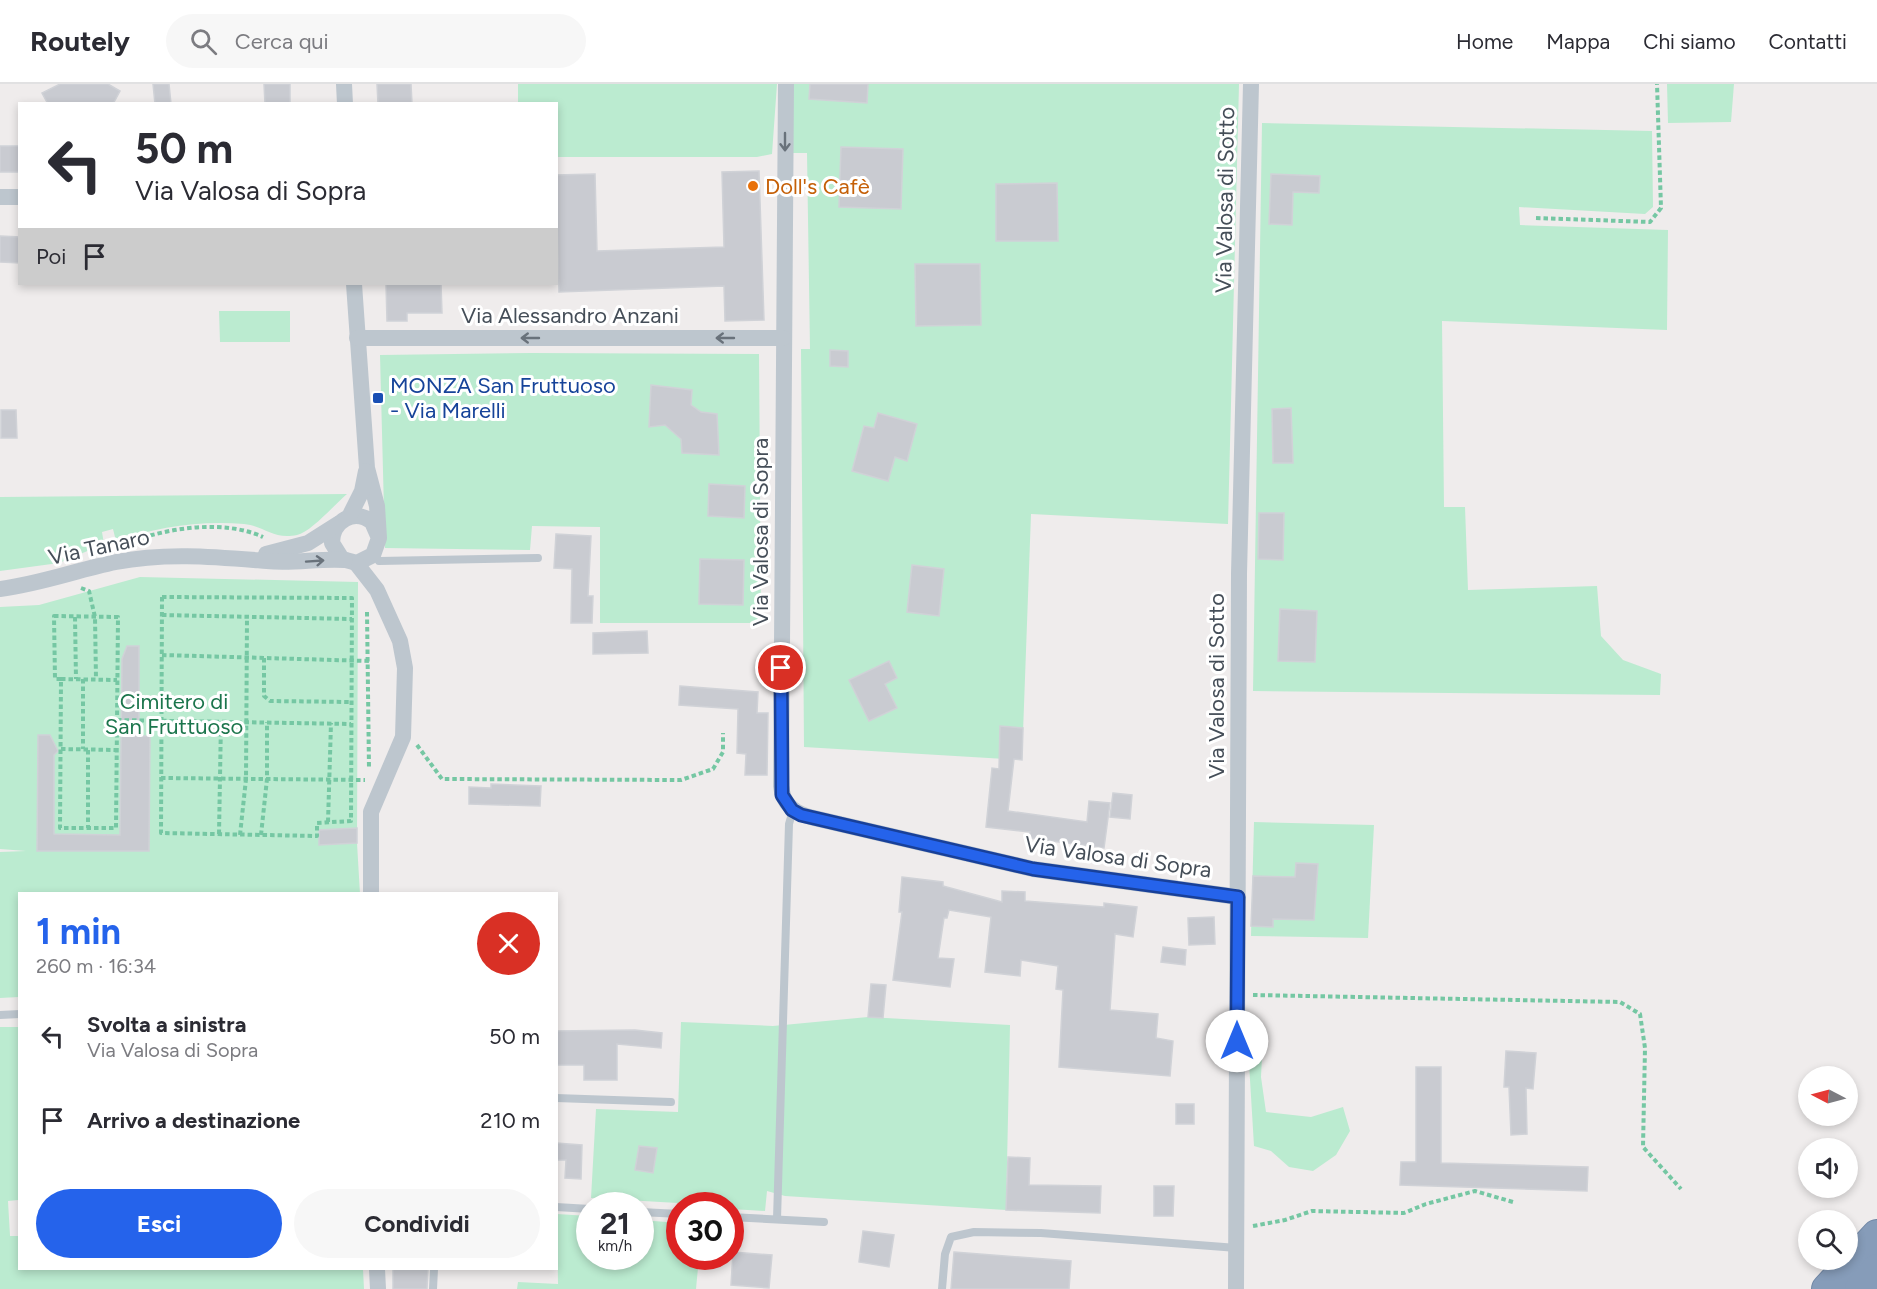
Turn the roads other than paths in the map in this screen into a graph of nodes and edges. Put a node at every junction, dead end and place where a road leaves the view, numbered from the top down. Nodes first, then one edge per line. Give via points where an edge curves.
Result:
1 (344, 84) edge
2 (786, 84) edge
3 (1251, 84) edge
4 (345, 102) edge
5 (0, 197) edge
6 (18, 197) edge
7 (354, 285) edge
8 (357, 338) junction
9 (783, 338) junction
10 (367, 468) junction
11 (344, 520) junction
12 (379, 548) junction
13 (243, 557) junction
14 (538, 558) dead end
15 (350, 562) junction
16 (0, 589) edge
17 (375, 601) junction
18 (792, 810) junction
19 (371, 892) edge
20 (1238, 897) junction
21 (18, 1014) edge
22 (0, 1015) edge
23 (558, 1098) edge
24 (671, 1102) dead end
25 (558, 1207) edge
26 (576, 1208) edge
27 (744, 1218) edge
28 (777, 1219) junction
29 (824, 1222) dead end
30 (1877, 1235) edge
31 (1237, 1248) junction
32 (1877, 1269) edge
33 (378, 1270) edge
34 (434, 1270) edge
35 (378, 1289) edge
36 (433, 1289) edge
37 (942, 1289) edge
38 (1236, 1289) edge
39 (1827, 1289) edge
40 (1860, 1289) edge

1 - 4 street
2 -> 9 street, Via Valosa di Sopra
3 - 20 street, Via Valosa di Sotto via 1239,574
5 - 6 street
7 - 8 street
9 -> 8 street, Via Alessandro Anzani
8 - 10 street
9 - 18 street, Via Valosa di Sopra via 780,786
10 - 11 street via 362,491
10 - 12 street via 377,506
11 - 12 street via 361,516 369,520 376,528
11 - 13 street, Via Tanaro via 302,545
11 - 15 street via 333,532 333,543 336,552
12 - 14 lane
12 - 15 street via 370,558
12 - 17 street
13 -> 15 street, Via Tanaro
13 - 16 street, Via Tanaro via 161,556
15 - 17 street via 366,572
17 - 19 street via 403,651 404,731 373,803
18 - 20 street, Via Valosa di Sopra via 1033,869
18 - 28 lane
20 - 31 street, Via Valosa di Sotto
21 - 22 lane
23 - 24 lane
25 - 26 lane
27 - 28 lane
28 - 29 lane
30 - 39 highway
31 - 37 lane via 1041,1233 974,1232 951,1237 945,1254
31 - 38 street, Via Valosa di Sotto
32 - 40 highway
33 - 35 street
34 - 36 lane

